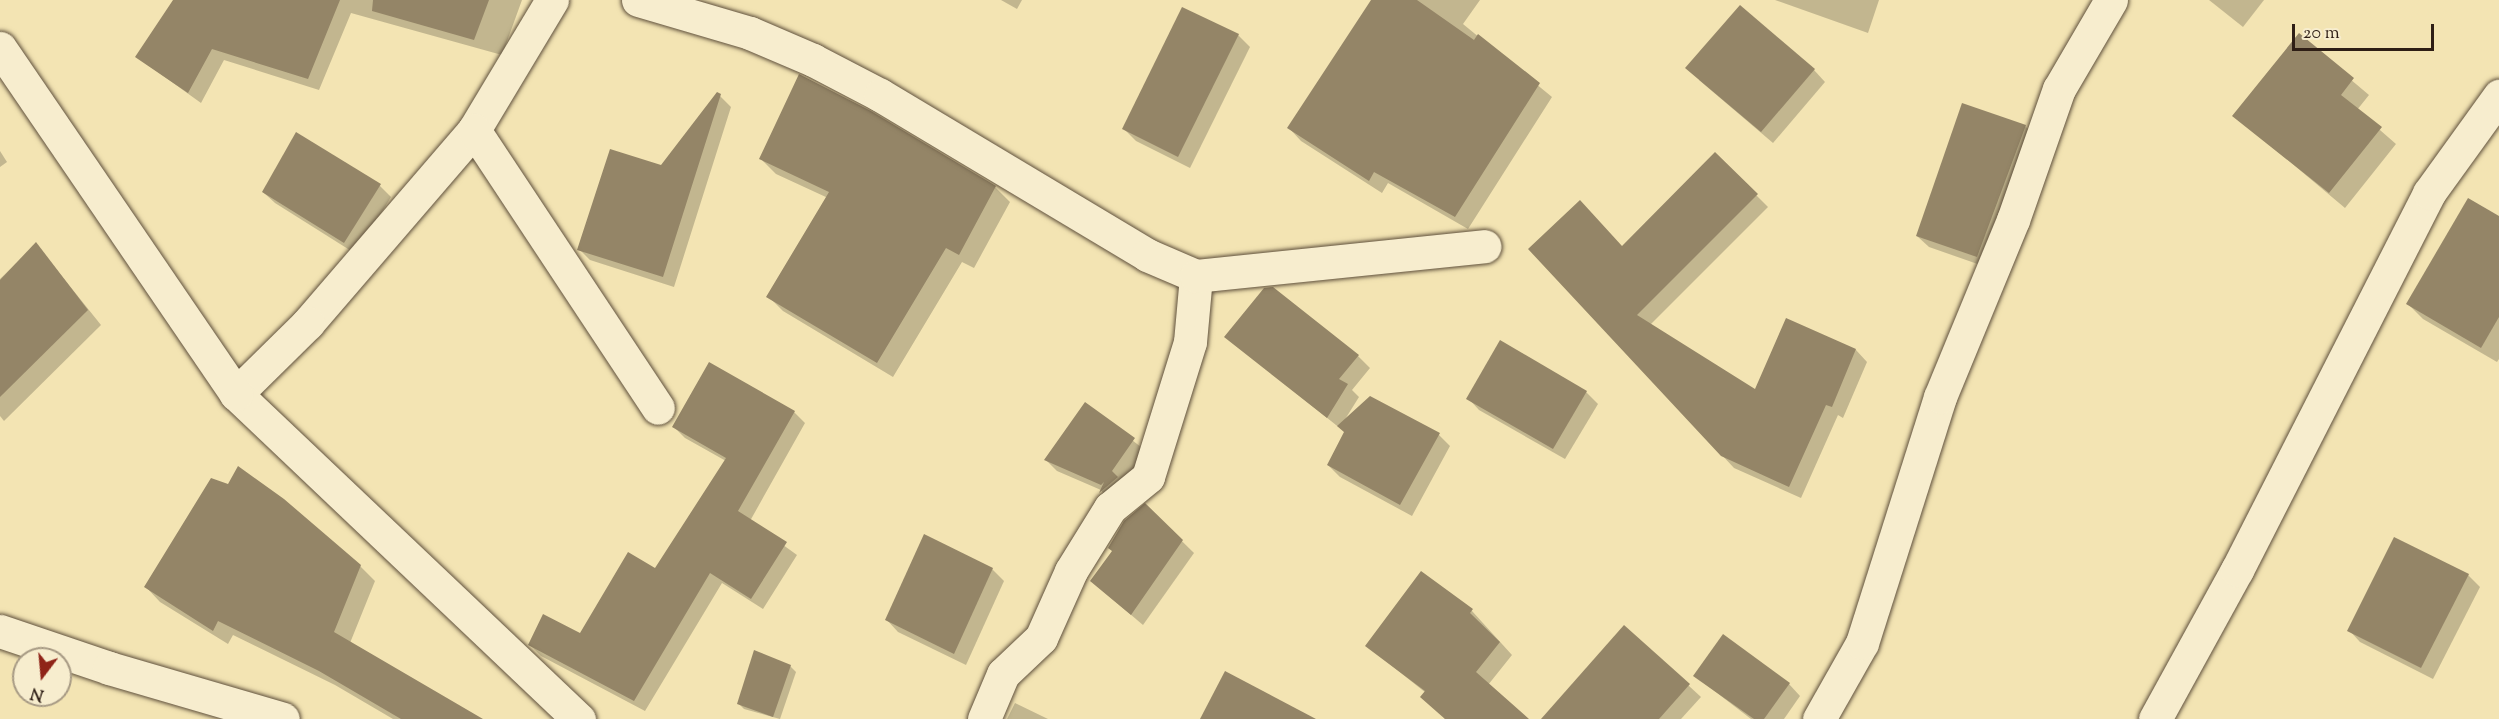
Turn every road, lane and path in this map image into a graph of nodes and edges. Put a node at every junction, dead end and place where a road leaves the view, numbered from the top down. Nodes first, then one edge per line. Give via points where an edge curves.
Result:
1 (552, 0) edge
2 (638, 0) edge
3 (2111, 0) edge
4 (0, 48) edge
5 (2499, 96) edge
6 (474, 130) junction
7 (1484, 246) dead end
8 (1196, 276) junction
9 (236, 394) junction
10 (658, 408) dead end
11 (0, 631) edge
12 (283, 719) edge
13 (579, 719) edge
14 (984, 719) edge
15 (1819, 719) edge
16 (2155, 719) edge

1 - 6 street
2 - 8 street via 750,33 813,60 880,95 1147,255
3 - 15 street via 2059,89 2013,220 1940,397 1862,643
4 - 9 street
5 - 16 street via 2430,192 2237,570
6 - 9 street via 308,323
6 - 10 street
7 - 8 street
8 - 14 street via 1190,342 1148,477 1110,508 1071,571 1041,638 1003,674
9 - 13 street
11 - 12 street

